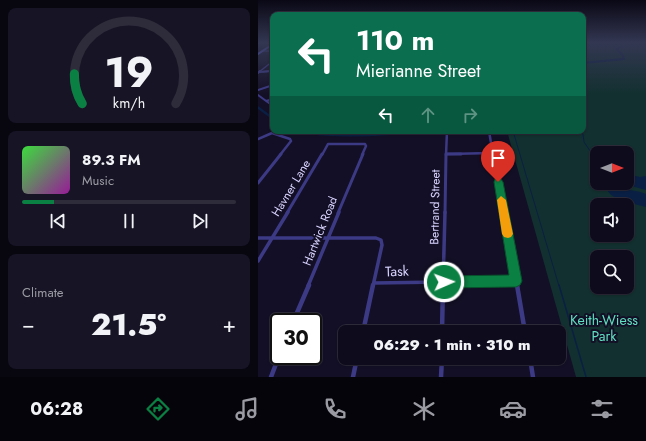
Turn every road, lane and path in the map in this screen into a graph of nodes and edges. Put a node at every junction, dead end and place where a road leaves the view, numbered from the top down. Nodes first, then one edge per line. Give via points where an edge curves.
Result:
1 (270, 63) edge
2 (270, 71) edge
3 (258, 72) edge
4 (270, 86) edge
5 (258, 90) edge
6 (258, 95) edge
7 (270, 100) edge
8 (266, 101) junction
9 (270, 104) edge
10 (270, 133) edge
11 (275, 134) edge
12 (447, 134) edge
13 (490, 134) edge
14 (258, 138) edge
15 (365, 148) joint
16 (493, 153) junction
17 (447, 154) junction
18 (258, 183) edge
19 (258, 238) edge
20 (272, 238) junction
21 (327, 238) junction
22 (258, 261) edge
23 (516, 281) junction
24 (444, 282) junction
25 (374, 283) junction
26 (297, 313) edge
27 (365, 325) edge
28 (442, 325) edge
29 (524, 325) edge
30 (276, 365) edge
31 (356, 365) edge
32 (442, 365) edge
33 (531, 365) edge
34 (271, 377) edge
35 (353, 377) edge
36 (441, 377) edge
37 (534, 377) edge

1 - 3 street
2 - 3 street
4 - 5 street
6 - 8 street
7 - 8 street
8 - 9 street
10 - 14 street
11 - 18 street via 290,139 290,143
12 - 17 street, Bertrand Street
13 - 16 street
15 - 20 street, Havner Lane via 365,144 328,144
15 - 21 street, Hartwick Road
16 - 17 street
16 - 23 street
17 - 24 street, Bertrand Street
19 - 20 street
20 - 21 street
20 - 22 street, Havner Lane
21 - 25 street via 381,240
21 - 26 street, Hartwick Road
23 - 24 street, Task
23 - 29 street
24 - 25 street, Task
24 - 28 street, Bertrand Street
25 - 27 street
30 - 34 street
31 - 35 street
32 - 36 street
33 - 37 street

